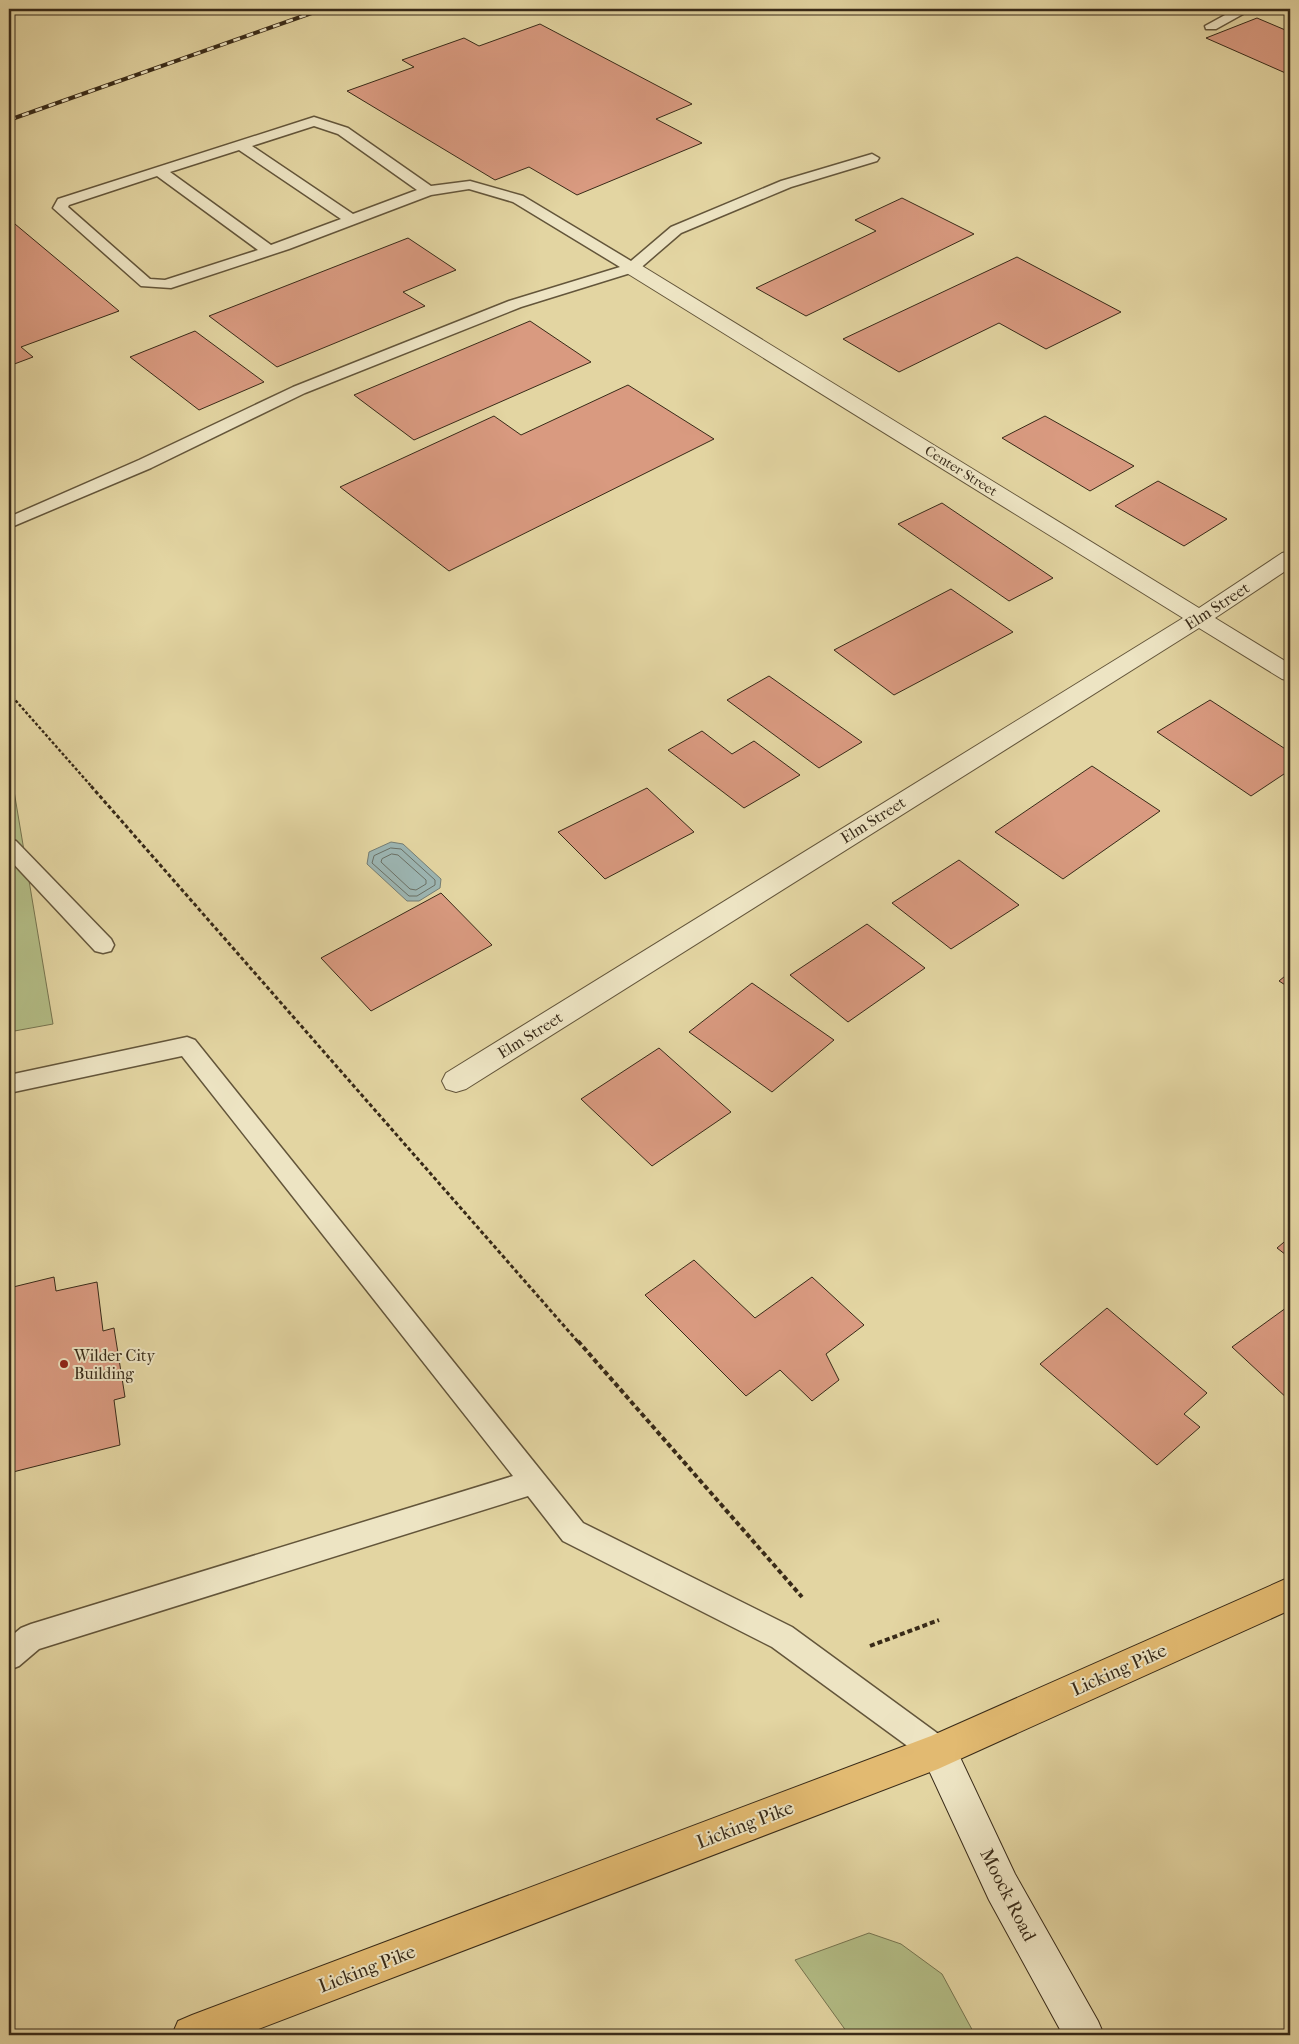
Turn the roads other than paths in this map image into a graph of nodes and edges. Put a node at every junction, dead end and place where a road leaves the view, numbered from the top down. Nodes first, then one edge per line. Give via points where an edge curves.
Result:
1 (1246, 9) edge
2 (1211, 26) dead end
3 (242, 144) junction
4 (872, 158) dead end
5 (159, 171) junction
6 (428, 191) junction
7 (352, 220) junction
8 (269, 251) junction
9 (632, 268) junction
10 (9, 523) edge
11 (1290, 558) edge
12 (1199, 618) junction
13 (1290, 674) edge
14 (9, 846) edge
15 (103, 945) dead end
16 (456, 1081) dead end
17 (9, 1084) edge
18 (534, 1482) junction
19 (1290, 1593) edge
20 (9, 1656) edge
21 (938, 1751) junction
22 (192, 2035) edge
23 (1084, 2035) edge

1 - 2 lane
3 - 5 lane
3 - 6 lane via 314,121 329,124
3 - 7 lane
4 - 9 lane via 786,184 676,230
5 - 8 lane
5 - 8 lane via 63,202 60,208 146,283 166,285
6 - 7 lane
6 - 9 lane via 470,185 518,198
7 - 8 lane
9 - 10 lane via 515,304 299,390 145,464
9 - 12 street, Center Street
11 - 12 street, Elm Street
12 - 13 street, Center Street
12 - 16 street, Elm Street
14 - 15 lane
17 - 18 lane via 187,1046
18 - 20 lane via 31,1638
18 - 21 lane via 573,1532 782,1636
19 - 21 main road, Licking Pike
21 - 22 main road, Licking Pike
21 - 23 street, Moock Road via 1002,1887

